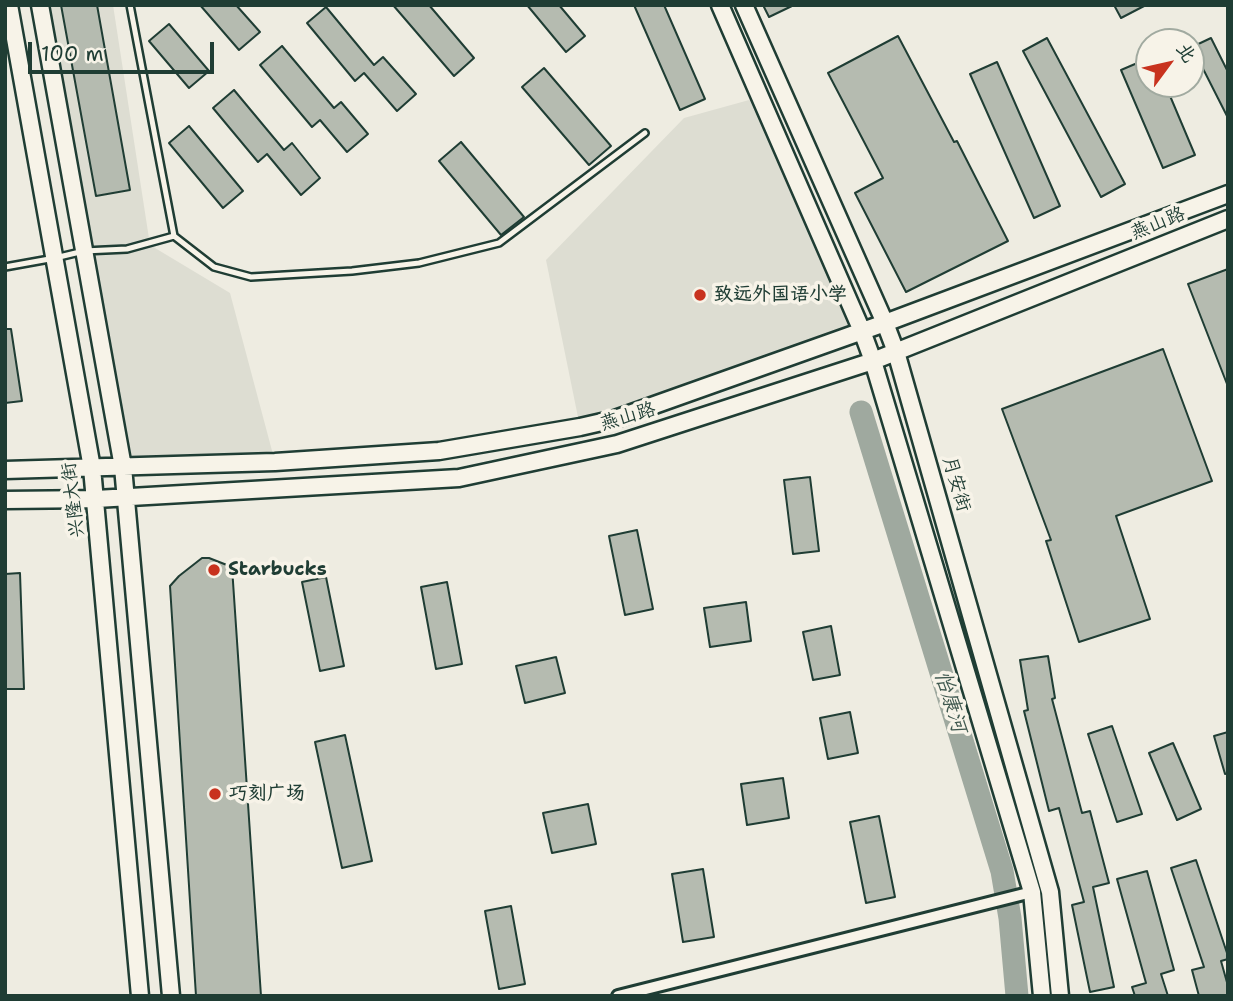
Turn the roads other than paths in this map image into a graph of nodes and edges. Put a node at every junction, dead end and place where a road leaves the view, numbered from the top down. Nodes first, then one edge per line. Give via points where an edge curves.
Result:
1 (9, 5) edge
2 (40, 5) edge
3 (130, 5) edge
4 (720, 5) edge
5 (744, 5) edge
6 (645, 133) dead end
7 (1228, 194) edge
8 (1228, 219) edge
9 (174, 236) junction
10 (84, 251) junction
11 (55, 258) junction
12 (5, 267) edge
13 (885, 323) junction
14 (862, 331) junction
15 (896, 352) junction
16 (873, 361) junction
17 (123, 467) junction
18 (92, 468) junction
19 (5, 470) edge
20 (125, 498) junction
21 (96, 499) junction
22 (5, 500) edge
23 (1032, 892) junction
24 (141, 996) edge
25 (171, 996) edge
26 (618, 996) edge
27 (1042, 996) edge
28 (1060, 996) edge

1 - 11 street, 兴隆大街
2 - 10 street
3 - 9 lane
4 - 14 street
5 - 13 street, 月安街
6 - 9 lane via 499,243 419,263 251,277 214,267
7 - 13 street, 燕山路
8 - 15 street, 燕山路
9 - 10 lane via 127,249
10 - 11 lane
10 - 17 street
11 - 12 lane
11 - 18 street, 兴隆大街
13 - 14 street, 燕山路
13 - 15 street, 月安街
14 - 16 street
14 - 17 street, 燕山路 via 615,419 580,427 439,452
15 - 16 street, 燕山路
15 - 28 street, 月安街 via 1050,892
16 - 20 street, 燕山路 via 617,444 459,478
16 - 23 street
17 - 18 street, 燕山路
17 - 20 street
18 - 19 street, 燕山路
18 - 21 street, 兴隆大街
20 - 21 street, 燕山路
20 - 25 street
21 - 22 street, 燕山路
21 - 24 street, 兴隆大街
23 - 26 street
23 - 27 street

